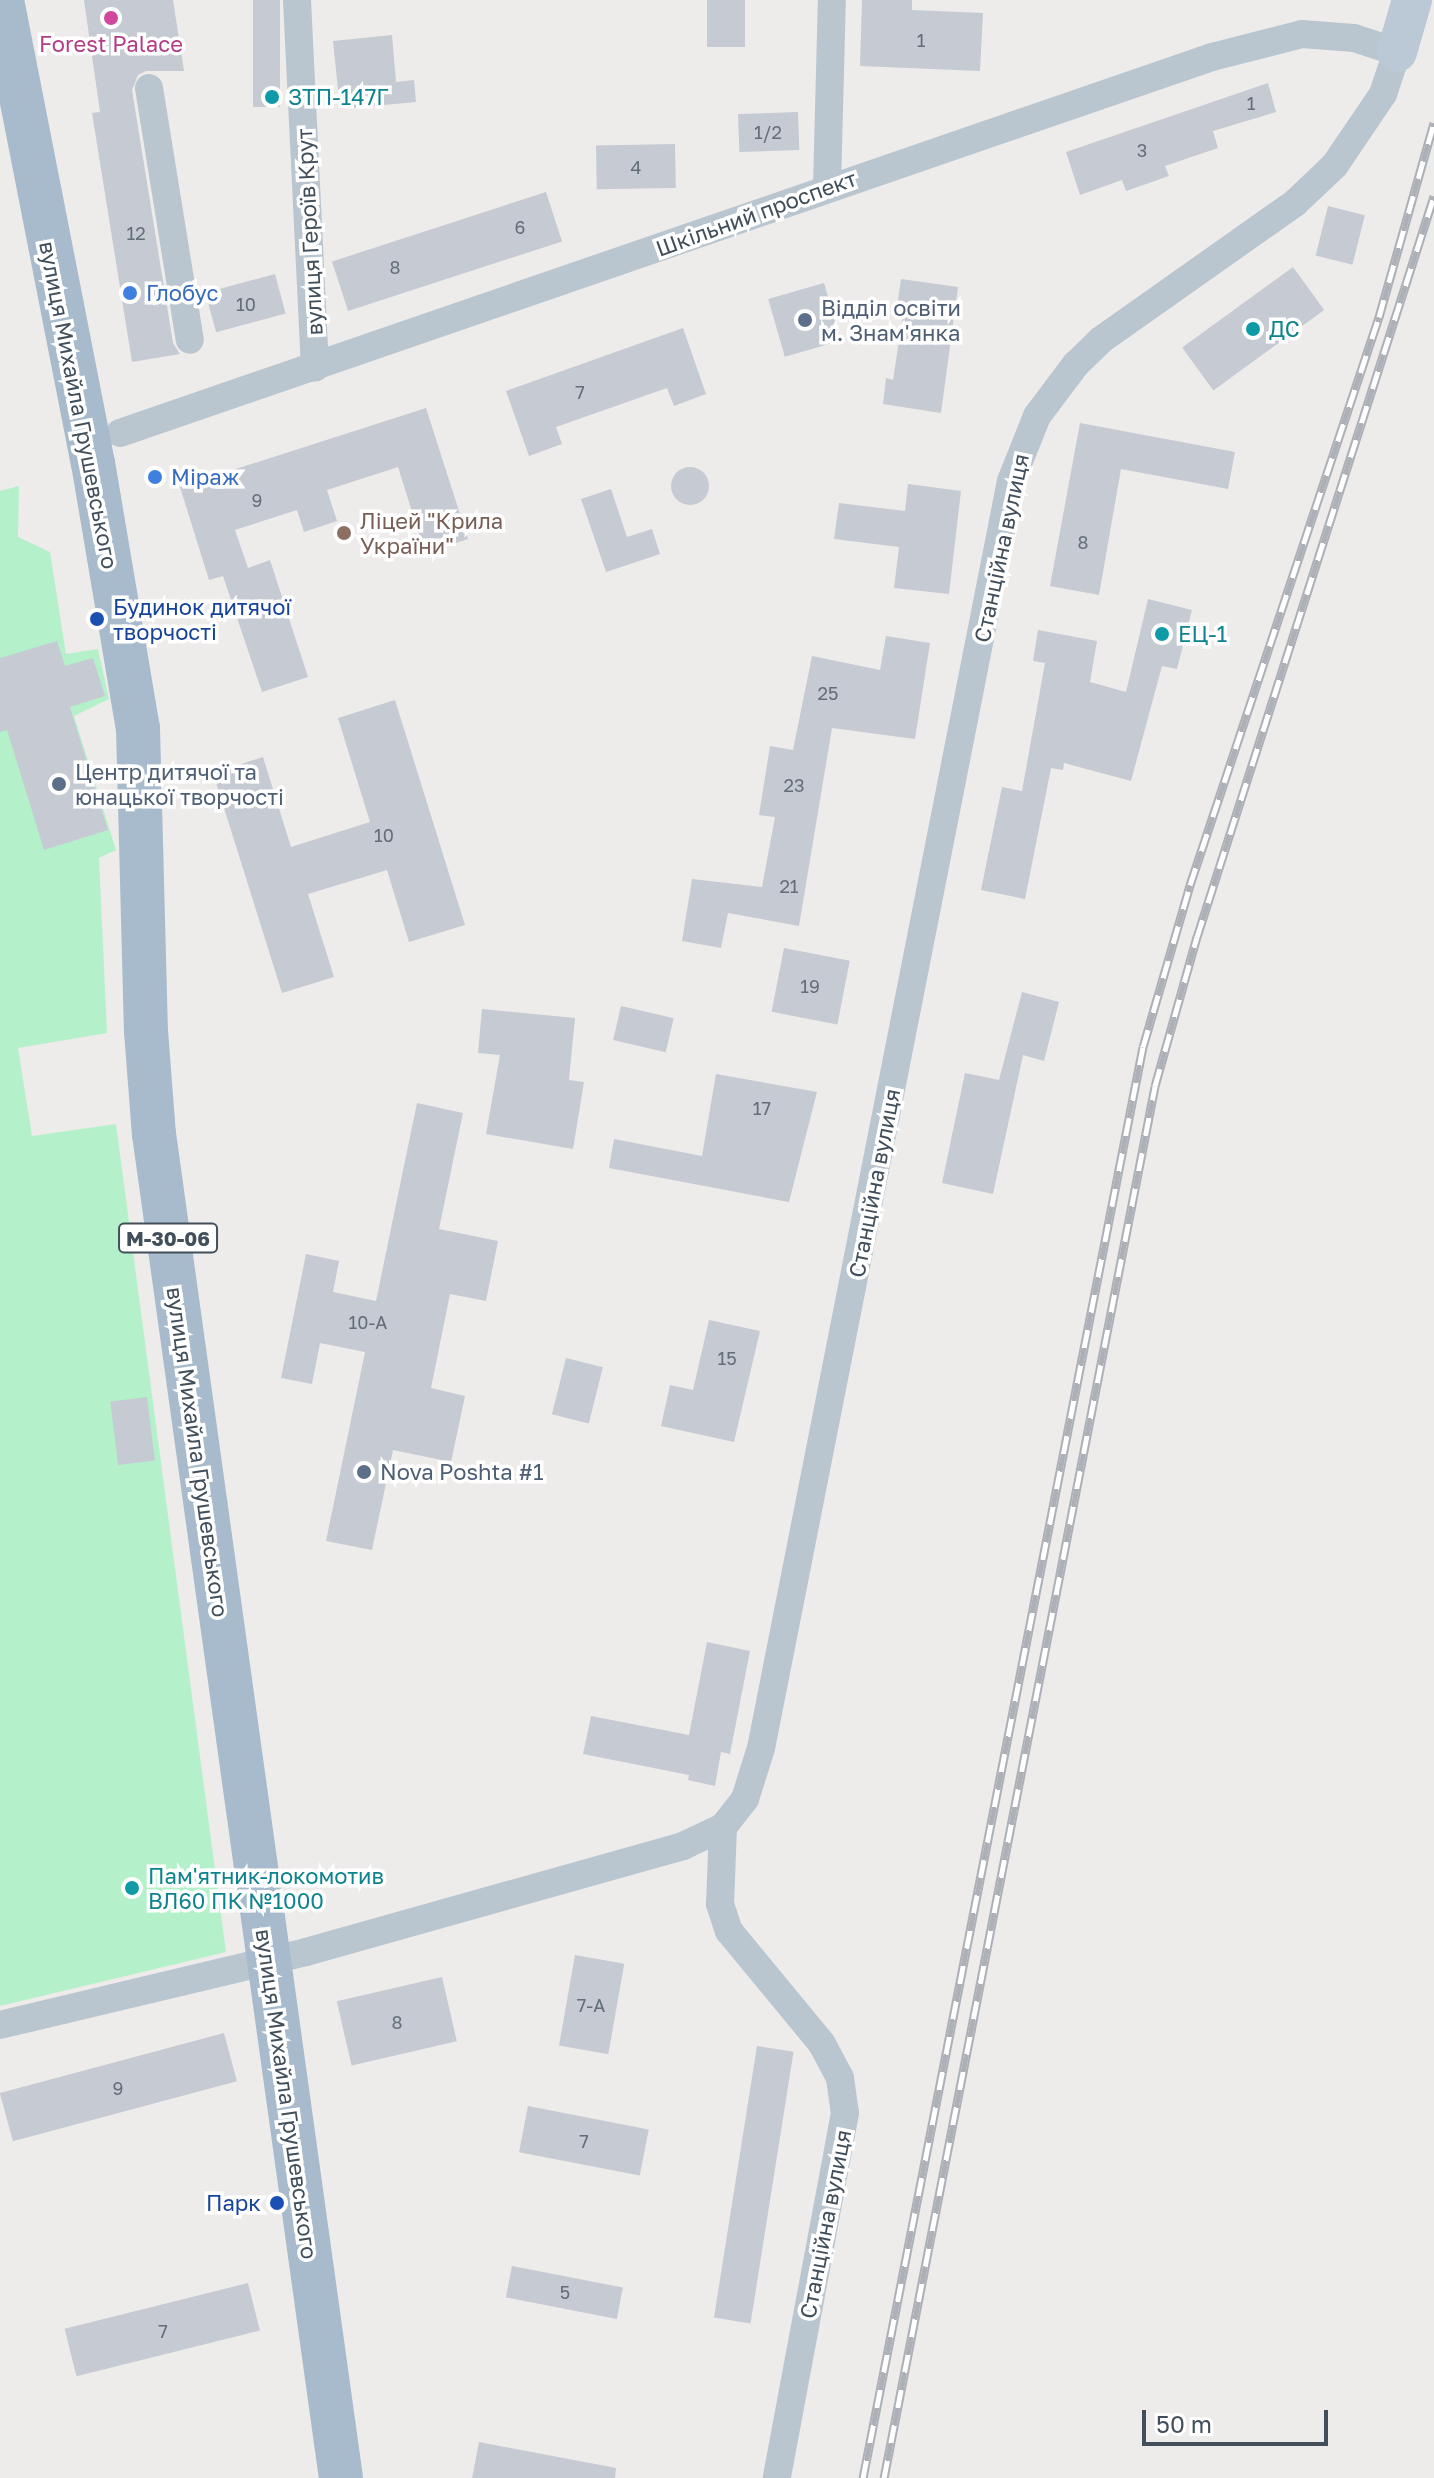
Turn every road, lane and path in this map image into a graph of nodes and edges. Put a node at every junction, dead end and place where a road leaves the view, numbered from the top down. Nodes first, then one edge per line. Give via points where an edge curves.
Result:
1 (2, 0) edge
2 (297, 0) edge
3 (832, 0) edge
4 (1412, 0) edge
5 (1397, 52) junction
6 (149, 88) dead end
7 (827, 186) junction
8 (190, 340) dead end
9 (315, 368) junction
10 (120, 433) dead end
11 (723, 1827) junction
12 (268, 1962) junction
13 (0, 2025) edge
14 (341, 2478) edge
15 (777, 2478) edge

1 - 12 main road, вулиця Михайла Грушевського / М-30-06 via 93,463 138,728 150,1098
2 - 9 street, вулиця Героїв Крут
3 - 7 street
4 - 5 street, Станційна вулиця
5 - 7 street, Шкільний проспект via 1354,38 1302,34 1197,62
5 - 11 street, Станційна вулиця via 1383,94 1335,165 1295,203 1101,340 1055,389 1022,447 761,1748 745,1799
6 - 8 street
7 - 9 street, Шкільний проспект
9 - 10 street, Шкільний проспект
11 - 12 street via 683,1846
11 - 15 street, Станційна вулиця via 720,1904 729,1931 822,2044 840,2078 845,2113
12 - 13 street
12 - 14 main road, вулиця Михайла Грушевського / М-30-06

